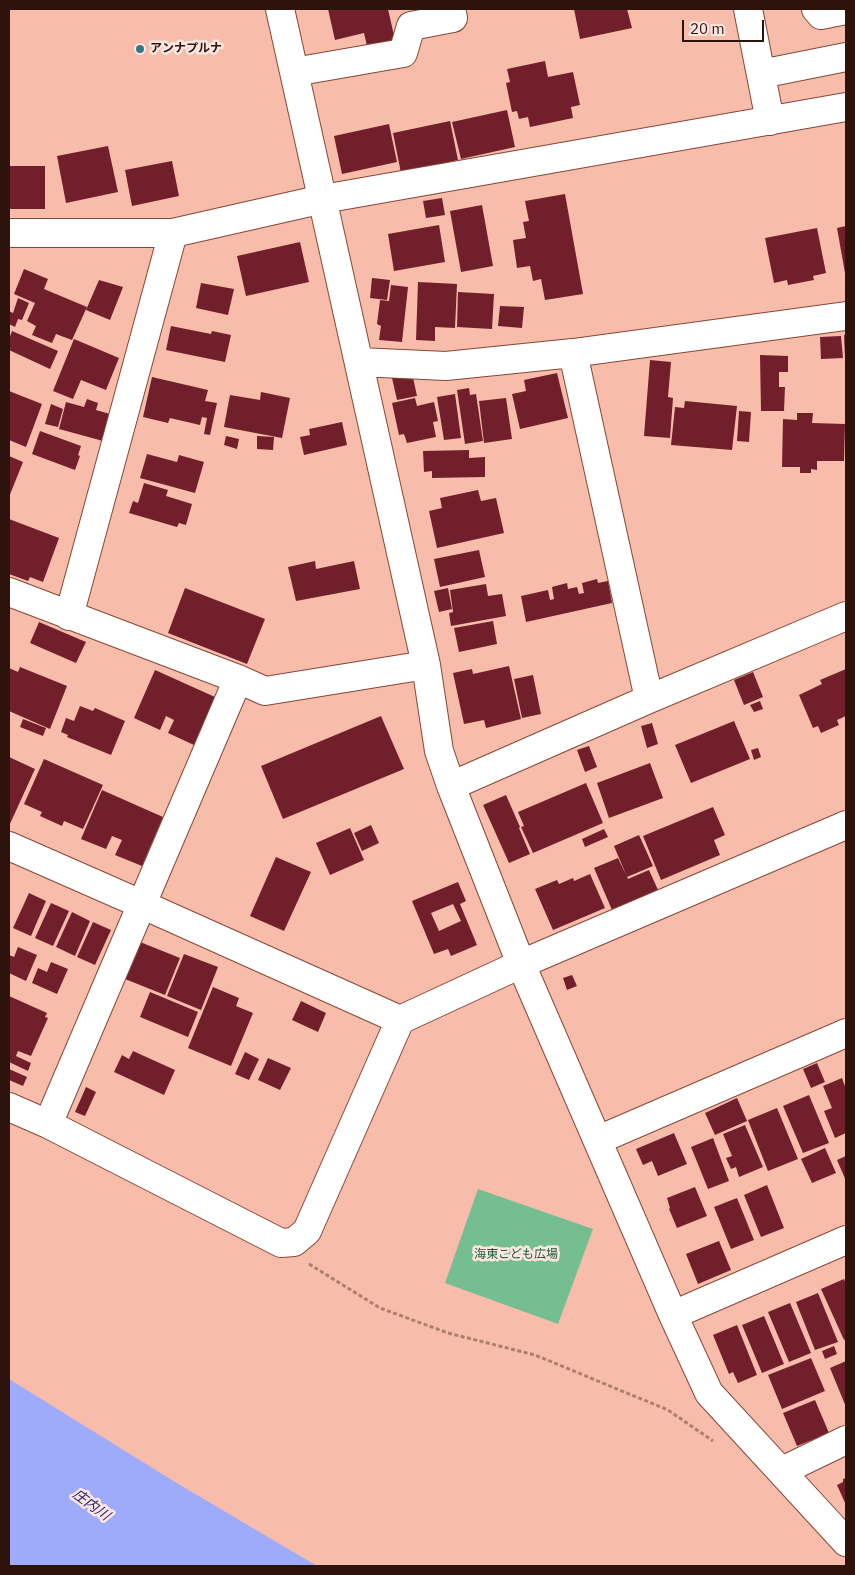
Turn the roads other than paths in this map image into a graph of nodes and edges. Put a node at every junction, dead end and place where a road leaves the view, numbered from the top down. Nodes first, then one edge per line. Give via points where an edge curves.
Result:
1 (280, 9) edge
2 (451, 9) edge
3 (748, 9) edge
4 (816, 9) edge
5 (846, 10) edge
6 (846, 57) edge
7 (294, 72) junction
8 (761, 74) junction
9 (846, 107) edge
10 (770, 121) junction
11 (323, 199) junction
12 (9, 233) edge
13 (174, 233) junction
14 (846, 316) edge
15 (573, 353) junction
16 (359, 362) junction
17 (9, 592) edge
18 (69, 616) junction
19 (846, 616) edge
20 (426, 665) junction
21 (238, 679) junction
22 (649, 699) junction
23 (451, 786) junction
24 (846, 826) edge
25 (9, 846) edge
26 (141, 904) junction
27 (521, 964) junction
28 (400, 1020) junction
29 (846, 1033) edge
30 (9, 1107) edge
31 (48, 1124) junction
32 (598, 1140) junction
33 (846, 1240) edge
34 (673, 1314) junction
35 (846, 1440) edge
36 (782, 1472) junction
37 (846, 1542) edge

1 - 7 street
2 - 7 street via 453,18 411,26 403,52
3 - 8 street
4 - 5 street via 821,15
6 - 8 street
7 - 11 street
8 - 10 street
9 - 10 street
10 - 11 street
11 - 13 street
11 - 16 street
12 - 13 street
13 - 18 street
14 - 15 street
15 - 16 street via 446,366
15 - 22 street
16 - 20 street
17 - 18 street
18 - 21 street
19 - 22 street
20 - 21 street via 265,691
20 - 23 street via 439,751
21 - 26 street
22 - 23 street
23 - 27 street
24 - 27 street
25 - 26 street
26 - 28 street
26 - 31 street
27 - 28 street
27 - 32 street
28 - 31 street via 307,1231 294,1242 282,1243
29 - 32 street
30 - 31 street
32 - 34 street
33 - 34 street
34 - 36 street via 709,1393
35 - 36 street
36 - 37 street

